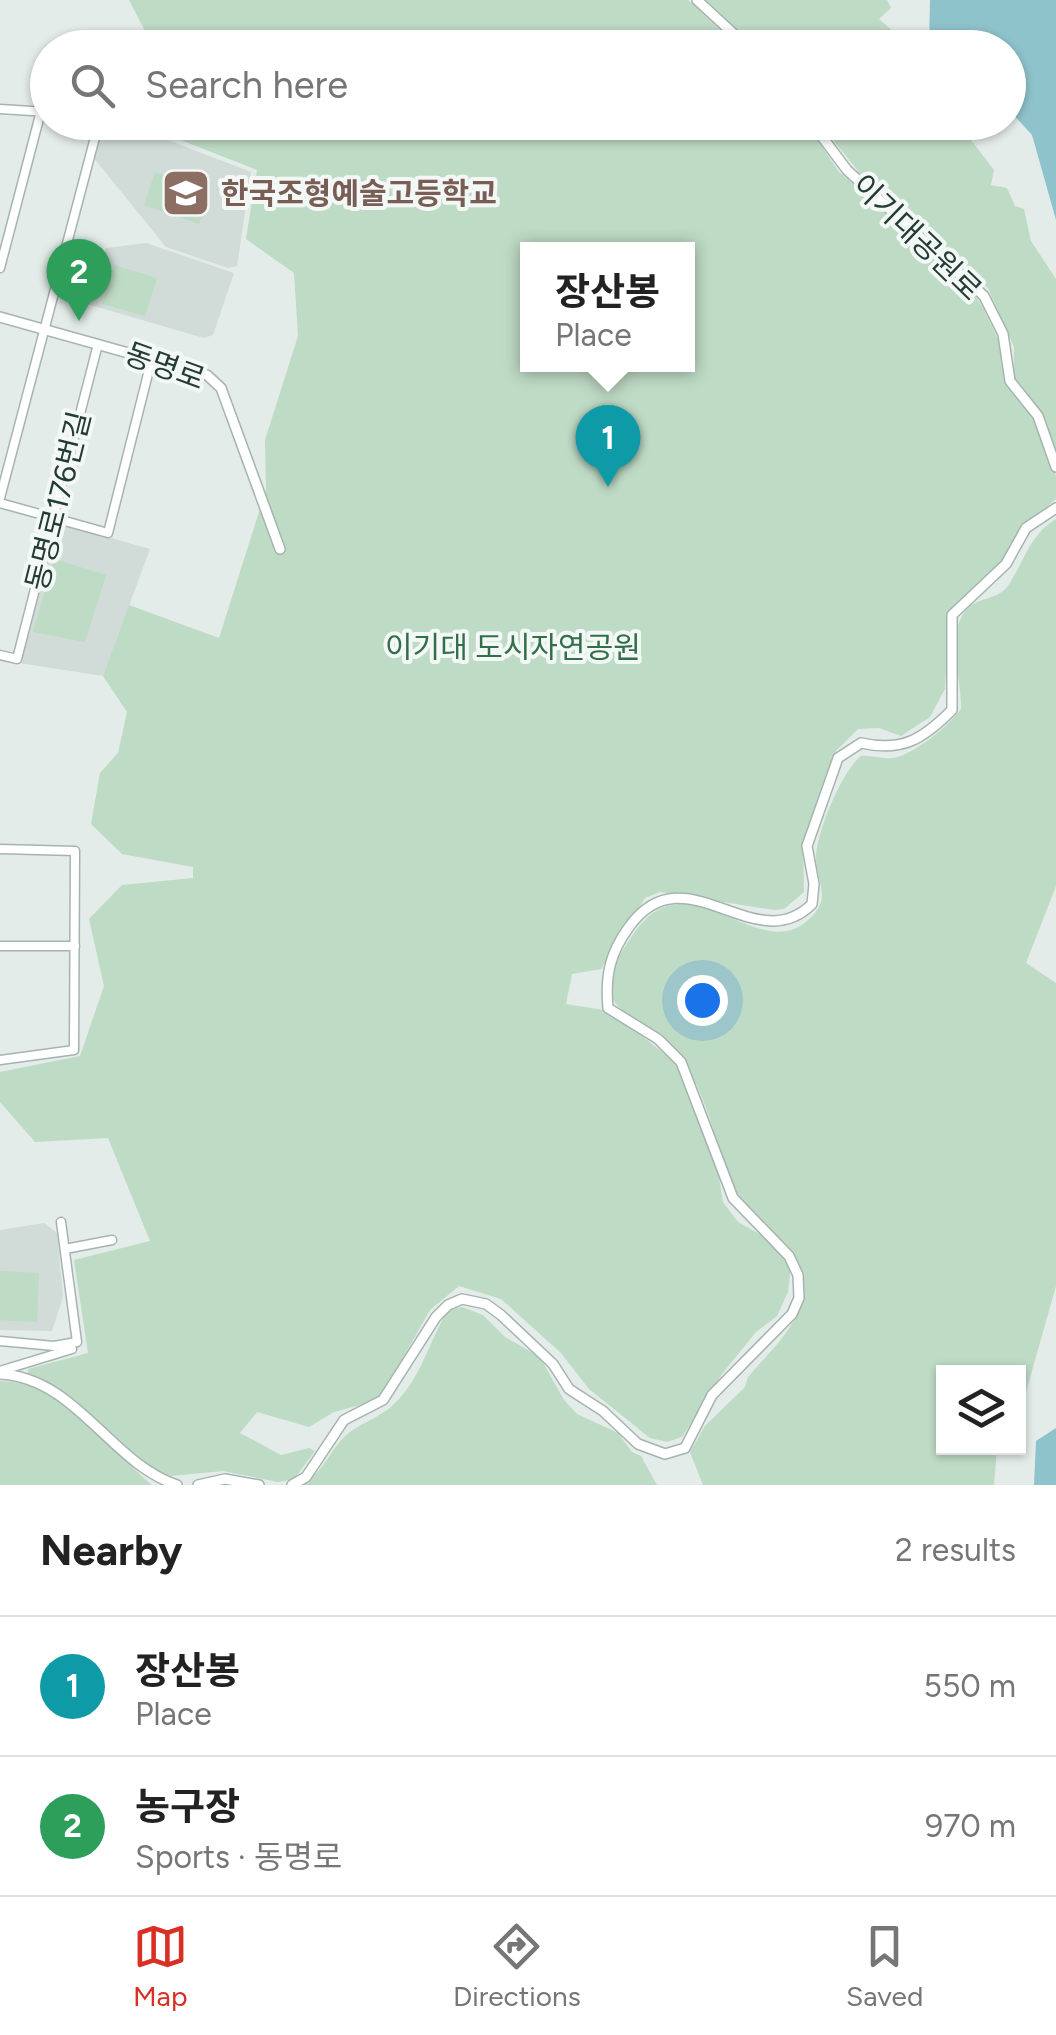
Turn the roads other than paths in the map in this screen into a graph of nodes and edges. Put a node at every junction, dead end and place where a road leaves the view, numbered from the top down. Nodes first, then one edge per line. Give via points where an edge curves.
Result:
1 (697, 0) edge
2 (730, 30) edge
3 (0, 109) edge
4 (30, 111) edge
5 (36, 140) edge
6 (94, 140) edge
7 (824, 140) edge
8 (0, 268) edge
9 (0, 317) edge
10 (42, 329) junction
11 (98, 344) junction
12 (152, 358) junction
13 (1056, 466) edge
14 (0, 501) edge
15 (1056, 508) edge
16 (53, 518) junction
17 (280, 549) dead end
18 (0, 656) edge
19 (0, 850) edge
20 (0, 946) edge
21 (74, 946) junction
22 (0, 1060) edge
23 (61, 1222) dead end
24 (112, 1240) dead end
25 (65, 1248) junction
26 (0, 1341) edge
27 (78, 1342) junction
28 (0, 1372) edge
29 (177, 1485) edge
30 (198, 1485) edge
31 (259, 1485) edge
32 (292, 1485) edge

1 - 2 street
3 - 4 street
5 - 8 street
6 - 10 street
7 - 13 street, 이기대공원로 via 847,170 984,296 1003,334 1010,380 1038,416
9 - 10 street, 동명로
10 - 11 street, 동명로
10 - 14 street
11 - 12 street, 동명로
11 - 16 street, 동명로176번길
12 - 16 street via 108,533
12 - 17 street, 동명로 via 207,375 221,388
14 - 16 street
15 - 32 street via 1026,528 1006,564 952,614 952,710 906,744 890,750 861,744 838,758 807,846 812,904 794,918 772,922 692,899 662,898 640,912 611,955 608,1008 681,1062 733,1198 794,1266 799,1298 784,1325 712,1394 684,1448 665,1454 638,1444 569,1388 553,1364 486,1304 448,1304 384,1400 344,1420 306,1478
16 - 18 street, 동명로176번길 via 17,659
19 - 21 street via 74,852
20 - 21 street
21 - 22 street via 74,1050
23 - 25 street
24 - 25 street
25 - 27 street
26 - 27 street
27 - 28 street
28 - 29 street via 72,1403 132,1463
30 - 31 street via 225,1478

